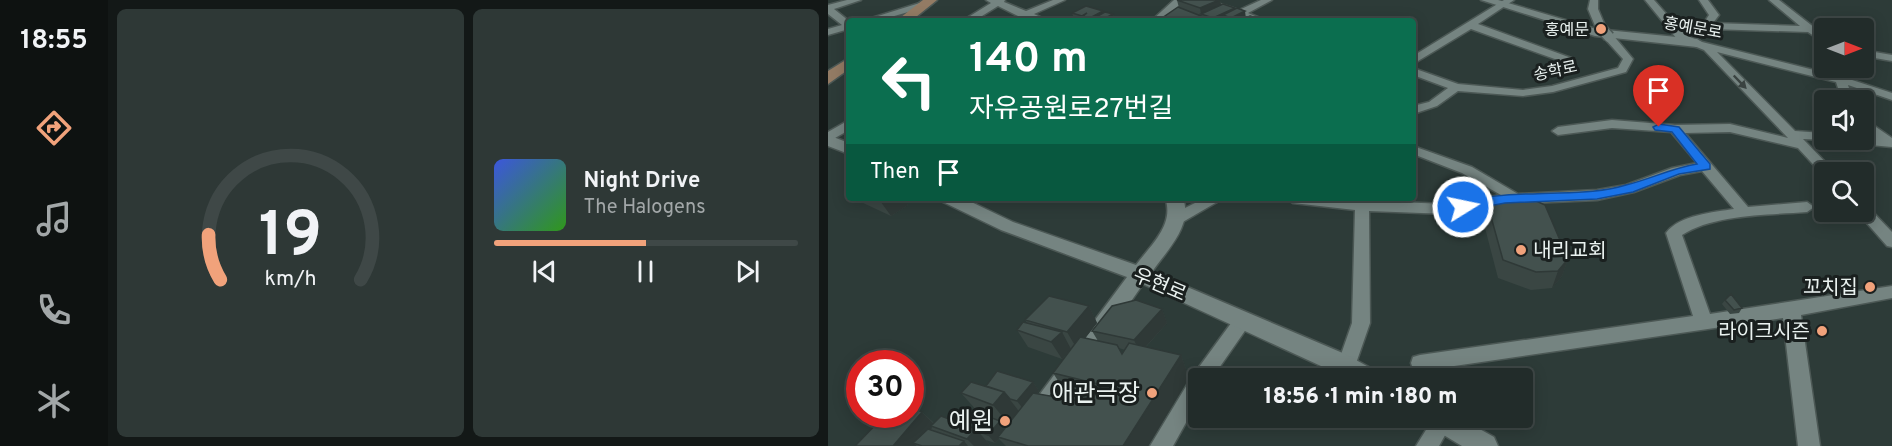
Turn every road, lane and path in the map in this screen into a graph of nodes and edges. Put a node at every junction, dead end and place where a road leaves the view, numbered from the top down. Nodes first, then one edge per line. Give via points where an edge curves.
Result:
1 (857, 0) edge
2 (1062, 0) edge
3 (1180, 0) edge
4 (1198, 0) edge
5 (1268, 0) edge
6 (1486, 0) edge
7 (1594, 0) edge
8 (1649, 0) edge
9 (1703, 0) edge
10 (1773, 0) edge
11 (997, 1) edge
12 (928, 2) edge
13 (1506, 2) edge
14 (828, 9) edge
15 (1241, 13) junction
16 (1020, 17) edge
17 (877, 18) edge
18 (907, 18) edge
19 (972, 18) edge
20 (1160, 18) edge
21 (1254, 18) edge
22 (846, 24) edge
23 (1470, 25) junction
24 (1706, 26) junction
25 (846, 27) edge
26 (1808, 29) junction
27 (828, 32) edge
28 (1814, 33) edge
29 (1697, 43) junction
30 (1874, 55) edge
31 (1892, 58) edge
32 (1416, 59) edge
33 (1570, 61) dead end
34 (846, 64) edge
35 (1814, 68) edge
36 (1416, 72) edge
37 (1849, 78) edge
38 (828, 79) edge
39 (1456, 87) junction
40 (1892, 97) edge
41 (1416, 109) edge
42 (846, 126) edge
43 (1675, 129) junction
44 (1874, 130) edge
45 (1558, 131) dead end
46 (1790, 134) junction
47 (1814, 136) edge
48 (828, 139) edge
49 (1874, 142) edge
50 (1891, 143) edge
51 (1801, 145) junction
52 (846, 148) edge
53 (1416, 151) edge
54 (1818, 162) edge
55 (1706, 166) junction
56 (1516, 199) junction
57 (956, 201) edge
58 (1175, 201) edge
59 (1211, 201) edge
60 (1319, 201) edge
61 (1362, 206) junction
62 (1807, 207) dead end
63 (1745, 213) junction
64 (1176, 219) junction
65 (1874, 222) edge
66 (1892, 242) edge
67 (1141, 275) junction
68 (1892, 292) edge
69 (1791, 309) junction
70 (1243, 320) junction
71 (1704, 322) junction
72 (1419, 363) dead end
73 (1346, 366) junction
74 (1208, 368) edge
75 (1350, 368) edge
76 (1188, 401) edge
77 (1034, 420) edge
78 (1435, 428) edge
79 (1454, 428) edge
80 (1161, 446) edge
81 (1427, 446) edge
82 (1485, 446) edge
83 (1809, 446) edge

1 - 14 street
2 - 16 street
3 - 20 street
4 - 15 street
5 - 15 street
6 - 13 street, 홍예문로
7 - 39 street, 송학로 via 1593,9 1605,33 1623,52 1628,64 1622,70 1524,93
8 - 29 street via 1681,37
9 - 24 street via 1714,15
10 - 26 street
11 - 16 street
11 - 19 street
12 - 17 street
12 - 18 main road
13 - 23 street
13 - 29 street, 홍예문로 via 1595,32
14 - 22 street
15 - 21 street
23 - 32 street
23 - 33 street
24 - 26 street
24 - 29 street
25 - 27 street
26 - 28 street
29 - 35 street, 홍예문로
29 -> 46 street via 1708,48
30 - 31 street
34 - 38 main road
36 - 39 street, 송학로
37 - 40 street, 홍예문로
39 - 41 street via 1432,104
42 - 48 street
43 - 45 street via 1612,124
43 - 51 street via 1730,128
43 - 55 street
44 - 50 street
46 - 47 street
46 - 51 street
48 - 52 street
49 - 50 street
51 - 54 street
53 - 56 street via 1463,168
55 - 56 street via 1597,195
55 - 63 street
56 - 61 street via 1435,210
57 - 67 street, 우현로 via 1007,226
58 - 64 street
59 - 64 street
60 - 61 street
61 - 73 street via 1360,324
62 - 63 street
63 - 71 street via 1689,223 1674,233
64 - 67 street
65 - 66 street
67 - 70 street, 우현로
67 - 77 street
68 - 69 street
69 - 71 street
69 - 83 street
70 - 73 street, 우현로
70 - 74 street
71 - 72 street
73 - 75 street, 우현로
76 - 80 street
78 - 81 street
79 - 82 street

